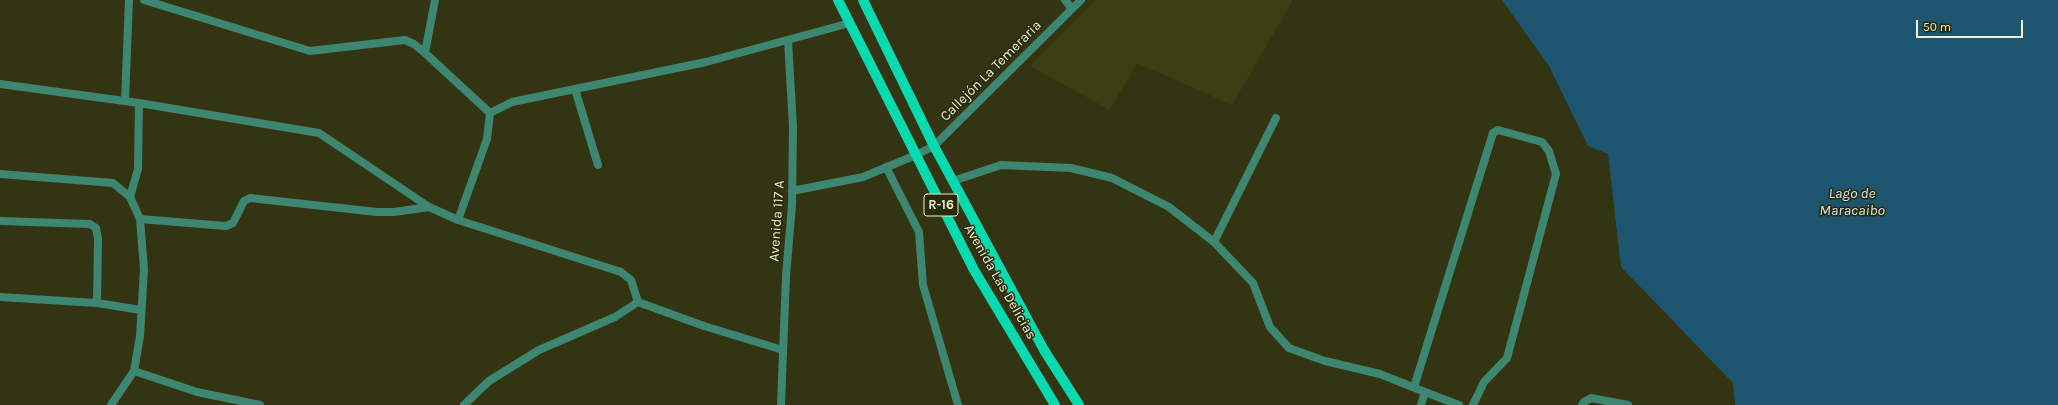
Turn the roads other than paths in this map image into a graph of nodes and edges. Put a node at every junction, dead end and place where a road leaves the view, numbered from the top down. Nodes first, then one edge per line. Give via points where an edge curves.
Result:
1 (130, 0) edge
2 (144, 0) edge
3 (435, 0) edge
4 (838, 0) edge
5 (863, 0) edge
6 (1065, 0) edge
7 (1081, 0) edge
8 (1072, 9) junction
9 (850, 23) junction
10 (788, 40) junction
11 (425, 54) junction
12 (0, 84) edge
13 (575, 89) junction
14 (125, 101) junction
15 (139, 103) junction
16 (490, 113) junction
17 (1276, 118) dead end
18 (934, 146) junction
19 (916, 155) junction
20 (598, 166) dead end
21 (886, 167) junction
22 (0, 174) edge
23 (953, 181) junction
24 (792, 191) junction
25 (130, 197) junction
26 (428, 207) junction
27 (140, 219) junction
28 (458, 220) junction
29 (0, 221) edge
30 (1214, 242) junction
31 (0, 297) edge
32 (638, 302) junction
33 (97, 303) junction
34 (141, 310) junction
35 (783, 350) junction
36 (134, 371) junction
37 (1414, 387) junction
38 (1425, 392) junction
39 (112, 405) edge
40 (260, 405) edge
41 (464, 405) edge
42 (781, 405) edge
43 (958, 405) edge
44 (1055, 405) edge
45 (1079, 405) edge
46 (1421, 405) edge
47 (1459, 405) edge
48 (1473, 405) edge
49 (1582, 405) edge
50 (1628, 405) edge

1 - 14 street
2 - 11 street via 310,51 405,40
3 - 11 street
4 - 9 main road, Avenida Las Delicias / R-16
5 - 18 main road, Avenida Las Delicias / R-16
6 - 8 street
7 - 8 street, Callejón La Temeraria
8 - 18 street, Callejón La Temeraria
9 - 10 street
9 - 19 main road, Avenida Las Delicias / R-16
10 - 13 street via 706,62
10 - 24 street, Avenida 117 A via 793,127
11 - 16 street
12 - 14 street
13 - 16 street via 512,102
13 - 20 street
14 - 15 street
15 - 25 street via 138,169
15 - 26 street via 319,133
16 - 28 street via 487,139
17 - 30 street
18 - 19 street, Callejón La Temeraria
18 - 23 main road, Avenida Las Delicias / R-16
19 - 21 street, Callejón La Temeraria
19 - 44 main road, Avenida Las Delicias / R-16 via 974,270
21 - 24 street, Callejón La Temeraria via 862,177
21 - 43 street via 919,232 923,286
22 - 25 street via 113,183
23 - 30 street via 1001,164 1071,168 1112,178 1169,207
23 - 45 main road, Avenida Las Delicias / R-16 via 1044,350
24 - 35 street, Avenida 117 A
25 - 27 street
26 - 27 street via 377,212 250,198 244,201 233,223 226,226
26 - 28 street
27 - 34 street via 144,269
28 - 32 street via 621,272 631,280
29 - 33 street via 90,224 96,228
30 - 37 street via 1253,283 1270,327 1288,348 1380,374
31 - 33 street
32 - 35 street via 704,326
32 - 41 street via 615,317 539,350 489,381
33 - 34 street
34 - 36 street
35 - 42 street, Avenida 117 A
36 - 39 street
36 - 40 street via 197,392
37 - 38 street
37 - 48 street via 1493,133 1498,130 1542,142 1549,151 1556,174 1507,358 1484,382
38 - 46 street
38 - 47 street
49 - 50 street via 1591,398

